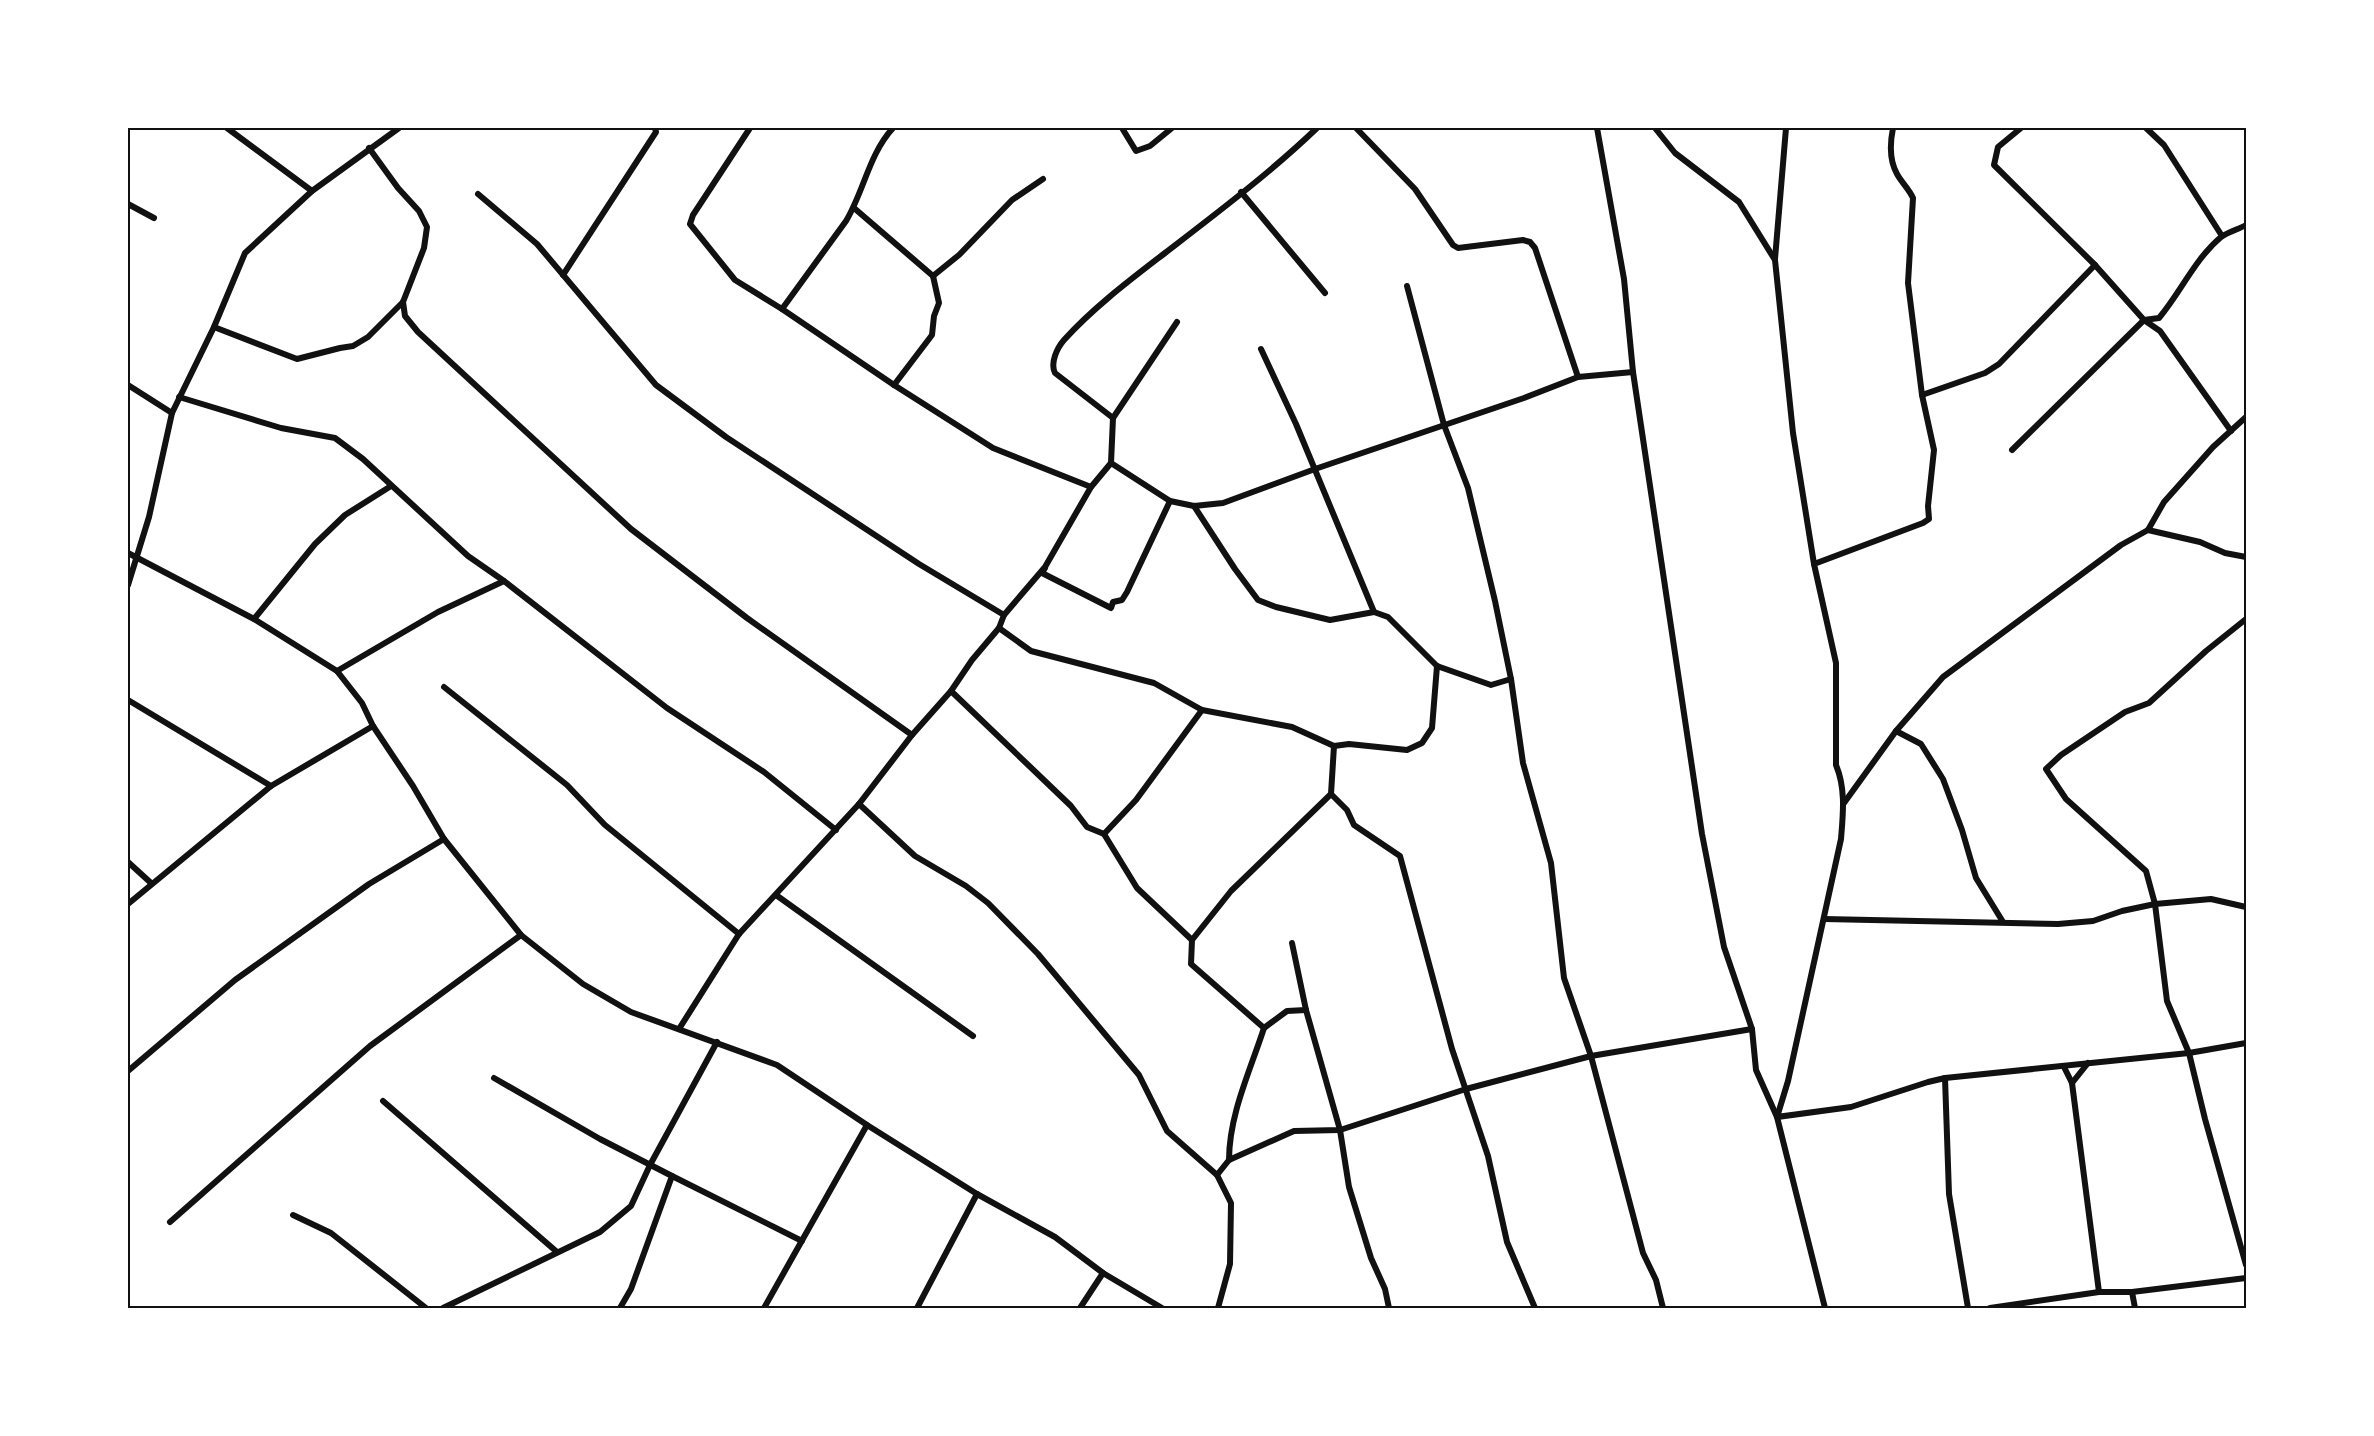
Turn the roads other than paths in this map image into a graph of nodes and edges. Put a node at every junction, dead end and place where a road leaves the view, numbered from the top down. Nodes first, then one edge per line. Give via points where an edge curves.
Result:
1 (227, 128) edge
2 (655, 128) edge
3 (750, 128) edge
4 (893, 128) edge
5 (1122, 128) edge
6 (1172, 128) edge
7 (1317, 128) edge
8 (1356, 128) edge
9 (1597, 128) edge
10 (1655, 128) edge
11 (1786, 128) edge
12 (1893, 128) edge
13 (2021, 128) edge
14 (2146, 128) edge
15 (396, 129) edge
16 (369, 148) junction
17 (1043, 179) dead end
18 (312, 190) junction
19 (1241, 192) junction
20 (478, 194) dead end
21 (128, 204) edge
22 (854, 208) junction
23 (154, 218) dead end
24 (2247, 225) edge
25 (2222, 236) junction
26 (1775, 260) junction
27 (2095, 265) junction
28 (563, 275) junction
29 (933, 276) junction
30 (1407, 286) dead end
31 (1325, 293) dead end
32 (403, 302) junction
33 (782, 309) junction
34 (2144, 320) junction
35 (1176, 322) dead end
36 (214, 327) junction
37 (1261, 349) dead end
38 (1634, 372) junction
39 (1578, 377) junction
40 (128, 385) edge
41 (894, 385) junction
42 (1922, 395) junction
43 (179, 397) junction
44 (172, 413) junction
45 (2247, 417) edge
46 (1113, 418) junction
47 (1444, 425) junction
48 (2231, 431) junction
49 (2012, 450) dead end
50 (1111, 462) junction
51 (1314, 469) junction
52 (391, 486) junction
53 (1091, 488) junction
54 (1170, 501) junction
55 (1194, 506) junction
56 (2148, 530) junction
57 (128, 553) edge
58 (2247, 556) edge
59 (137, 558) junction
60 (1814, 564) junction
61 (1045, 567) junction
62 (504, 580) junction
63 (128, 585) edge
64 (1374, 612) junction
65 (1004, 615) junction
66 (254, 619) junction
67 (2247, 619) edge
68 (999, 628) junction
69 (1437, 666) junction
70 (337, 671) junction
71 (1511, 679) junction
72 (444, 687) dead end
73 (951, 691) junction
74 (128, 700) edge
75 (1202, 710) junction
76 (373, 726) junction
77 (1896, 731) junction
78 (912, 735) junction
79 (1334, 746) junction
80 (271, 786) junction
81 (1331, 794) junction
82 (1844, 803) junction
83 (859, 804) junction
84 (836, 830) junction
85 (1104, 834) junction
86 (444, 839) junction
87 (128, 862) edge
88 (151, 883) junction
89 (776, 896) junction
90 (128, 904) edge
91 (2155, 904) junction
92 (2246, 906) edge
93 (1824, 918) junction
94 (2003, 922) junction
95 (739, 934) junction
96 (521, 935) junction
97 (1192, 940) junction
98 (1292, 943) dead end
99 (1306, 1010) junction
100 (1264, 1028) junction
101 (679, 1029) junction
102 (1752, 1029) junction
103 (973, 1036) dead end
104 (717, 1042) junction
105 (2247, 1043) edge
106 (2189, 1053) junction
107 (1591, 1056) junction
108 (2088, 1063) junction
109 (2064, 1066) junction
110 (128, 1071) edge
111 (494, 1078) dead end
112 (1945, 1078) junction
113 (2072, 1083) junction
114 (1466, 1089) junction
115 (383, 1101) dead end
116 (1777, 1117) junction
117 (867, 1125) junction
118 (1340, 1130) junction
119 (1229, 1160) junction
120 (650, 1165) junction
121 (1217, 1175) junction
122 (672, 1176) junction
123 (203, 1193) dead end
124 (976, 1194) junction
125 (293, 1215) dead end
126 (802, 1241) junction
127 (557, 1252) junction
128 (2247, 1265) edge
129 (1103, 1273) junction
130 (2247, 1278) edge
131 (2099, 1292) junction
132 (2132, 1292) junction
133 (426, 1308) edge
134 (443, 1308) edge
135 (620, 1308) edge
136 (764, 1308) edge
137 (917, 1308) edge
138 (1080, 1308) edge
139 (1162, 1308) edge
140 (1218, 1308) edge
141 (1389, 1308) edge
142 (1535, 1308) edge
143 (1663, 1308) edge
144 (1825, 1308) edge
145 (1968, 1308) edge
146 (1993, 1308) edge
147 (2135, 1308) edge

1 - 18 street
2 - 28 street
3 - 33 street via 690,224 735,280
4 - 22 street via 881,141
5 - 6 street via 1136,151 1150,146
7 - 19 street
8 - 39 street via 1415,189 1453,245 1458,248 1530,242
9 - 38 street via 1624,279
10 - 26 street via 1675,153 1739,202
11 - 26 street
12 - 42 street via 1891,159 1913,198 1908,284
13 - 27 street via 1998,147 1994,165
14 - 25 street via 2164,145
15 - 16 street
16 - 18 street
16 - 32 street via 420,211 427,227 424,248
17 - 29 street via 1012,200
18 - 36 street via 245,253
19 - 31 street
19 - 46 street via 1115,292 1063,341 1054,358 1054,372
20 - 28 street via 537,244
21 - 23 street
22 - 29 street
22 - 33 street
24 - 25 street
25 - 34 street via 2188,274 2174,301 2159,318
26 - 60 street via 1793,433
27 - 34 street
27 - 42 street via 1999,364 1985,373
28 - 65 street via 656,386 726,437
29 - 41 street via 939,303 932,335
30 - 47 street
32 - 36 street via 368,337 353,346 297,359
32 - 78 street via 405,316 418,332 631,529 747,618
33 - 41 street
34 - 48 street via 2160,331
34 - 49 street
35 - 46 street
36 - 43 street
37 - 51 street
38 - 39 street
38 - 102 street via 1702,834 1724,947
39 - 47 street
40 - 44 street
41 - 53 street via 993,448
42 - 60 street via 1934,450 1929,519
43 - 44 street
43 - 52 street via 281,428 335,438
44 - 59 street
45 - 48 street
46 - 50 street
47 - 51 street
47 - 71 street via 1468,488
48 - 56 street via 2164,502
50 - 53 street
50 - 54 street
51 - 55 street via 1223,503
51 - 64 street
52 - 62 street via 468,556
52 - 66 street via 345,515 315,544
53 - 61 street
54 - 55 street
54 - 61 street via 1127,592 1111,608 1042,573
55 - 64 street via 1258,600 1329,620
56 - 58 street
56 - 77 street via 2121,545 1943,677
57 - 59 street
59 - 63 street
59 - 66 street
60 - 82 street via 1836,663 1836,765
61 - 65 street
62 - 70 street via 438,612
62 - 84 street via 667,708 764,772
64 - 69 street via 1388,617
65 - 68 street
66 - 70 street
67 - 91 street via 2149,703 2125,712 2046,769 2066,799 2146,871
68 - 73 street
68 - 75 street via 1031,651 1154,683
69 - 71 street via 1491,685
69 - 79 street via 1432,728 1422,743 1407,750
70 - 76 street via 362,703
71 - 107 street via 1523,763 1551,864 1564,978
72 - 95 street via 567,785 605,825
73 - 78 street
73 - 85 street via 1088,827
74 - 80 street
75 - 79 street via 1292,727
75 - 85 street via 1136,800
76 - 80 street
76 - 86 street
77 - 82 street
77 - 94 street via 1921,744 1943,779 1976,878
78 - 83 street
79 - 81 street
80 - 88 street
81 - 97 street via 1231,891
81 - 114 street via 1347,810 1354,825 1400,856
82 - 93 street via 1841,839
83 - 84 street
83 - 121 street via 915,856 988,903 1038,954 1139,1074 1167,1131
84 - 89 street
85 - 97 street via 1137,888
86 - 96 street
86 - 110 street via 369,884 235,980
87 - 88 street
88 - 90 street
89 - 95 street
89 - 103 street
91 - 92 street via 2211,899
91 - 94 street via 2093,921
91 - 106 street via 2167,1001
93 - 94 street
93 - 116 street
95 - 101 street
96 - 101 street via 583,984 631,1012
96 - 123 street via 370,1046 170,1222
97 - 100 street via 1191,964
98 - 99 street
99 - 100 street via 1287,1011
99 - 118 street
100 - 119 street via 1234,1120
101 - 104 street
102 - 107 street
102 - 116 street via 1756,1070
104 - 117 street via 777,1065
104 - 120 street
105 - 106 street
106 - 108 street
106 - 128 street
107 - 114 street
107 - 143 street via 1643,1254 1656,1280
108 - 109 street
108 - 113 street
109 - 112 street
109 - 113 street
111 - 120 street
112 - 116 street via 1851,1107
112 - 145 street via 1949,1194
113 - 131 street
114 - 118 street
114 - 142 street via 1488,1156 1507,1242
115 - 127 street
116 - 144 street
117 - 124 street
117 - 126 street
118 - 119 street via 1294,1131
118 - 141 street via 1349,1187
119 - 121 street
120 - 122 street
120 - 127 street via 631,1206 600,1232
121 - 140 street via 1231,1203 1230,1264
122 - 126 street
122 - 135 street via 631,1289
124 - 129 street via 1055,1238
124 - 137 street
125 - 133 street via 331,1233
126 - 136 street
127 - 134 street
129 - 138 street
129 - 139 street
130 - 132 street
131 - 132 street
131 - 146 street
132 - 147 street

